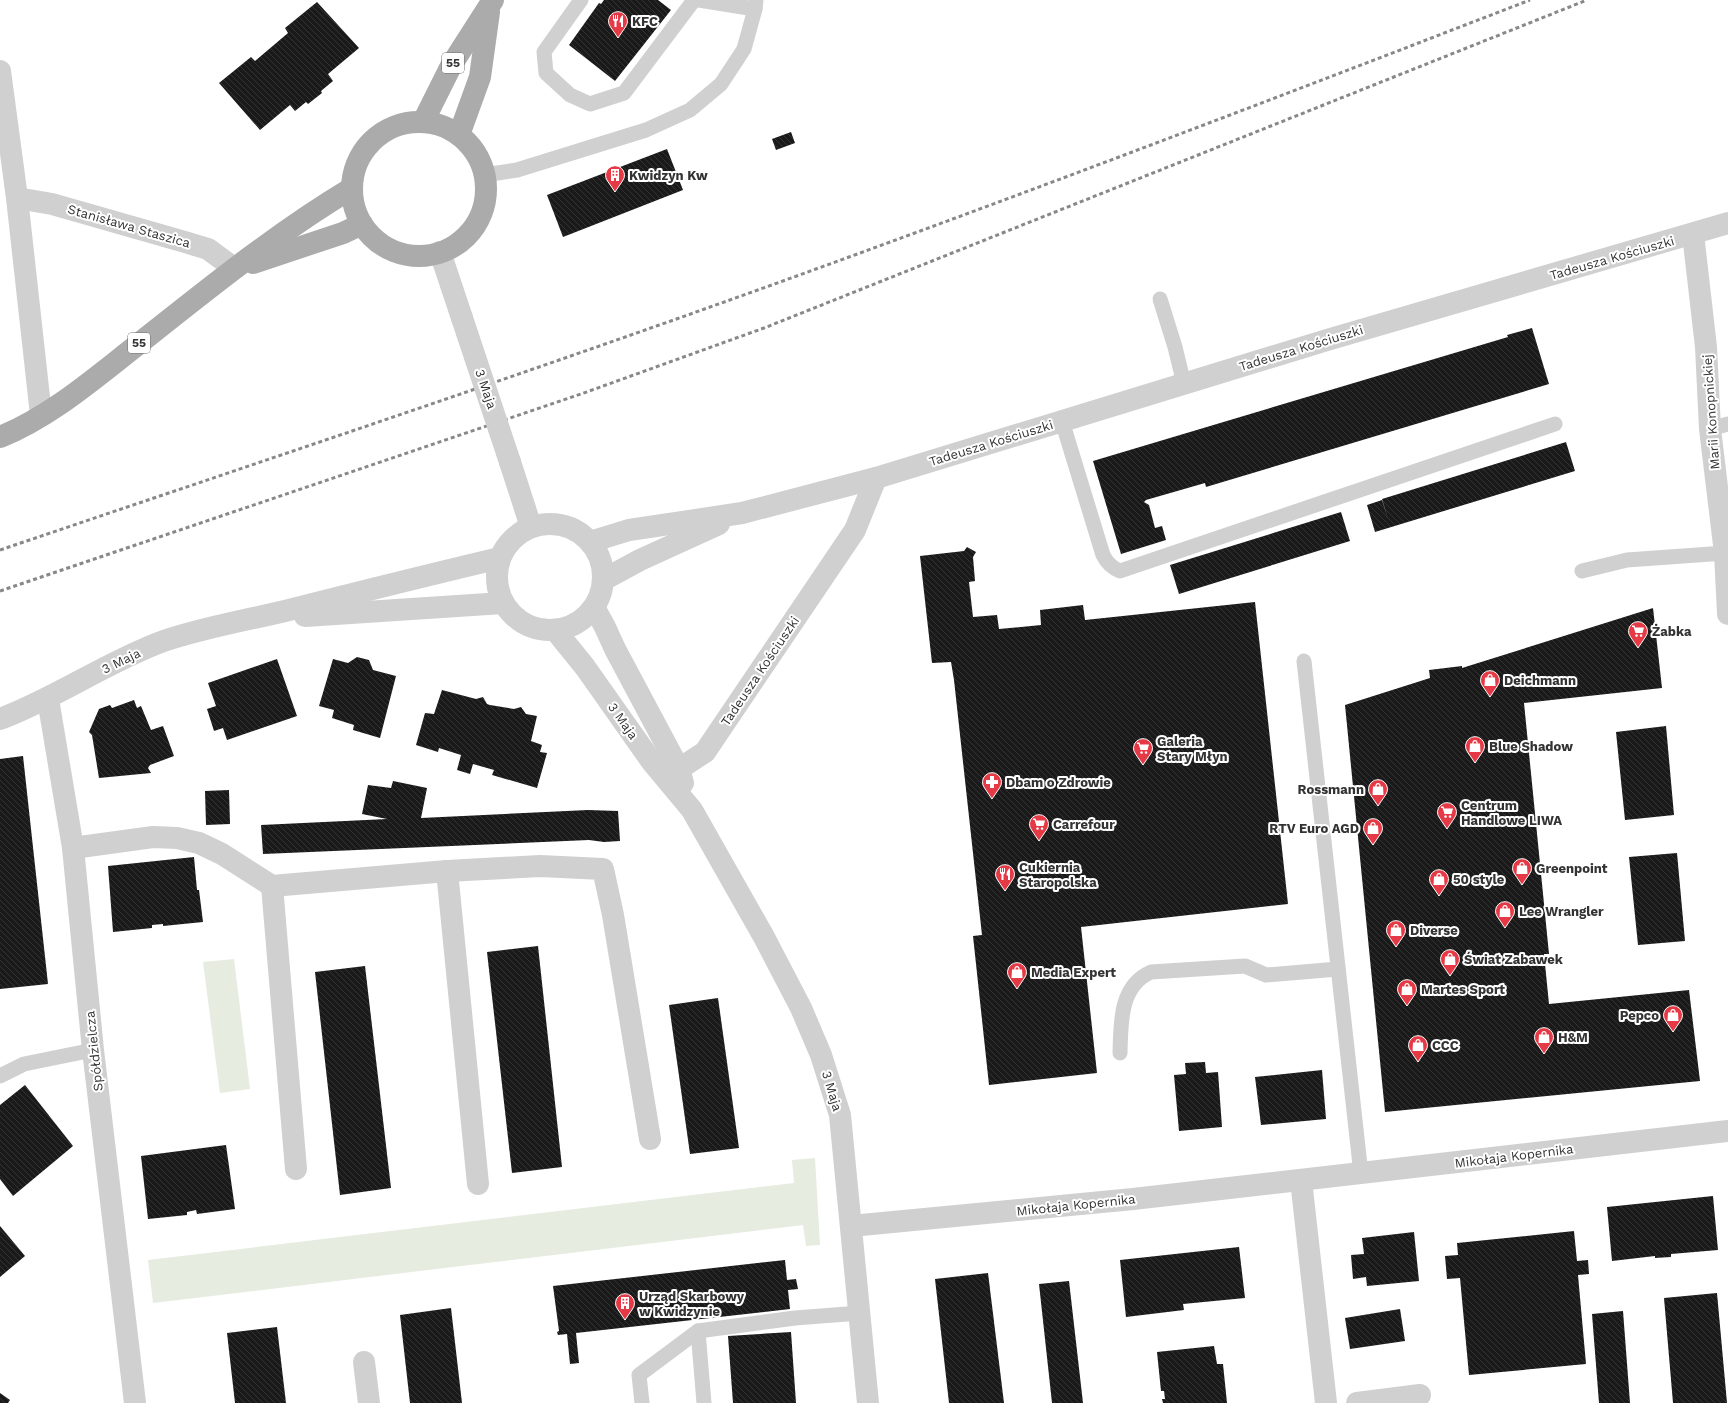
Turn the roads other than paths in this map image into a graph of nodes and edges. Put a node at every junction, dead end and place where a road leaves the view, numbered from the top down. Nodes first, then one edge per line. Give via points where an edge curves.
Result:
1 (581, 0) edge
2 (694, 0) edge
3 (698, 0) edge
4 (492, 3) edge
5 (756, 4) edge
6 (0, 71) edge
7 (423, 122) junction
8 (460, 136) junction
9 (484, 175) junction
10 (352, 188) junction
11 (17, 198) junction
12 (1728, 223) edge
13 (362, 224) junction
14 (1693, 234) junction
15 (440, 252) junction
16 (234, 268) junction
17 (1160, 299) dead end
18 (1184, 384) junction
19 (41, 415) junction
20 (1062, 421) junction
21 (1555, 424) dead end
22 (1719, 426) edge
23 (0, 437) edge
24 (876, 478) junction
25 (742, 513) junction
26 (531, 527) junction
27 (590, 542) junction
28 (1725, 553) junction
29 (500, 558) junction
30 (1582, 571) dead end
31 (603, 580) junction
32 (504, 603) junction
33 (594, 607) junction
34 (1728, 614) edge
35 (248, 620) junction
36 (555, 630) junction
37 (1304, 662) dead end
38 (48, 699) junction
39 (0, 720) edge
40 (679, 769) junction
41 (692, 810) junction
42 (73, 848) junction
43 (447, 871) junction
44 (272, 886) junction
45 (1338, 968) junction
46 (93, 1050) junction
47 (1120, 1054) dead end
48 (0, 1076) edge
49 (1728, 1131) edge
50 (650, 1139) dead end
51 (296, 1169) dead end
52 (1360, 1174) junction
53 (1301, 1180) junction
54 (478, 1184) dead end
55 (851, 1226) junction
56 (860, 1313) junction
57 (698, 1331) junction
58 (364, 1362) dead end
59 (1420, 1395) dead end
60 (135, 1403) edge
61 (369, 1403) edge
62 (642, 1403) edge
63 (704, 1403) edge
64 (868, 1403) edge
65 (1326, 1403) edge
66 (1357, 1403) edge

1 - 2 lane via 544,52 546,73 570,95 590,104 624,93
3 - 5 lane
4 - 7 main road, 55 via 452,64
4 - 8 main road, 55 via 480,77
5 - 9 lane via 744,49 721,84 690,110 646,130 517,170
6 - 11 street
7 - 8 main road via 442,126
7 - 10 main road via 402,124 382,133 365,148 355,167
8 - 9 main road via 479,160
9 - 15 main road via 486,189 480,216 464,238
10 - 13 main road via 354,207
10 - 16 main road, 55 via 310,213
11 - 16 street, Stanisława Staszica via 52,204 208,249
11 - 19 street
12 - 14 street, Tadeusza Kościuszki
13 - 15 main road via 373,238 404,254 422,256
13 - 16 main road, 55 via 343,233
14 - 18 street, Tadeusza Kościuszki via 1326,340
14 - 22 street, Marii Konopnickiej via 1706,347
15 - 26 street, 3 Maja, bridge
16 - 19 main road, 55 via 104,371
17 - 18 lane
18 - 20 street, Tadeusza Kościuszki
19 - 23 main road, 55
20 - 21 lane via 1102,556 1120,571
20 - 24 street, Tadeusza Kościuszki
22 - 28 street, Marii Konopnickiej
24 - 25 street, Tadeusza Kościuszki
24 - 40 street, Tadeusza Kościuszki via 855,530 705,752
25 - 27 street, Tadeusza Kościuszki via 629,530
25 - 31 street, Tadeusza Kościuszki
26 - 27 street via 552,523 563,525 582,534
26 - 29 street via 518,534 507,545
27 - 31 street via 600,560
28 - 30 lane via 1627,560
28 - 34 street, Marii Konopnickiej
29 - 32 street via 496,573 498,589
29 - 35 street, 3 Maja
31 - 33 street
32 - 35 street, 3 Maja
32 - 36 street via 513,616 525,624
33 - 36 street via 584,618 570,626
33 - 40 street, 3 Maja
35 - 38 street, 3 Maja via 205,628 161,642 123,658
36 - 41 street, 3 Maja via 585,667 652,762
37 - 45 lane
38 - 39 street, 3 Maja
38 - 42 street, Spółdzielcza
40 - 41 street, 3 Maja
41 - 55 street, 3 Maja via 764,937 801,1008 821,1055 840,1114
42 - 44 street via 153,837 176,838 199,843 222,854
42 - 46 street, Spółdzielcza
43 - 44 street
43 - 50 street via 540,866 603,869
43 - 54 street
44 - 51 street
45 - 47 lane via 1266,975 1245,966 1151,972 1138,979 1128,995 1122,1013
45 - 52 lane
46 - 48 lane via 24,1064
46 - 60 street, Spółdzielcza
49 - 52 street, Mikołaja Kopernika
52 - 53 street, Mikołaja Kopernika
53 - 55 street, Mikołaja Kopernika
53 - 65 street
55 - 56 street, 3 Maja
56 - 57 lane via 795,1318
56 - 64 street, 3 Maja
57 - 62 lane via 639,1375
57 - 63 lane
58 - 61 street
59 - 66 street

